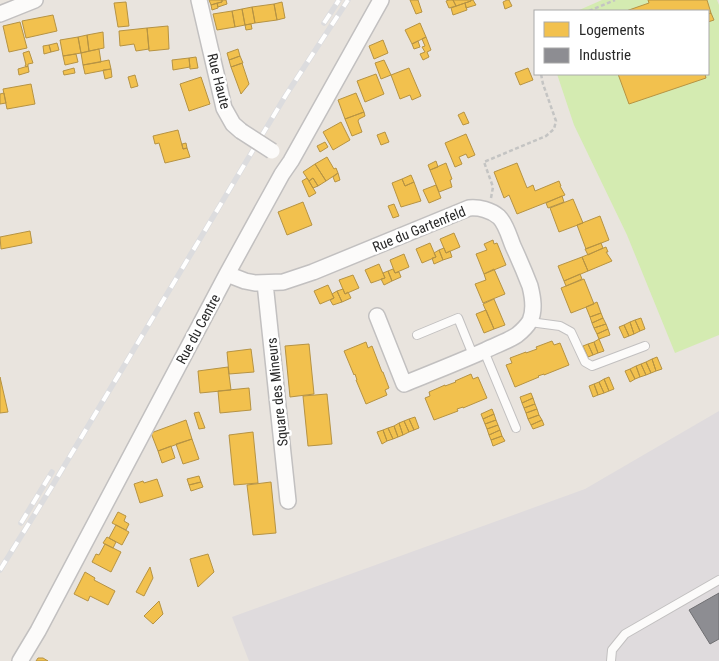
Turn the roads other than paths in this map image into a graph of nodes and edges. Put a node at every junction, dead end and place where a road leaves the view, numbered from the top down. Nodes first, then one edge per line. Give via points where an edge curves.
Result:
1 (35, 0) edge
2 (200, 0) edge
3 (381, 0) edge
4 (0, 14) edge
5 (291, 161) junction
6 (227, 274) junction
7 (265, 283) junction
8 (377, 316) dead end
9 (530, 322) junction
10 (417, 335) dead end
11 (645, 346) dead end
12 (478, 353) junction
13 (516, 428) dead end
14 (288, 502) dead end
15 (719, 580) edge
16 (20, 661) edge
17 (611, 661) edge

1 - 4 street
2 - 5 street, Rue Haute, bridge via 224,108 233,124
3 - 5 street, Rue du Centre
5 - 6 street, Rue du Centre
6 - 7 street, Rue du Gartenfeld via 244,281
6 - 16 street, Rue du Centre
7 - 9 street, Rue du Gartenfeld via 283,282 313,272 464,210 478,208 496,215 506,229 530,286 533,305
7 - 14 street, Square des Mineurs
8 - 12 street via 404,384
9 - 11 lane via 560,326 571,332 585,362 592,366
9 - 12 street via 517,335
10 - 12 lane via 458,318
12 - 13 lane
15 - 17 lane via 624,634 612,650

